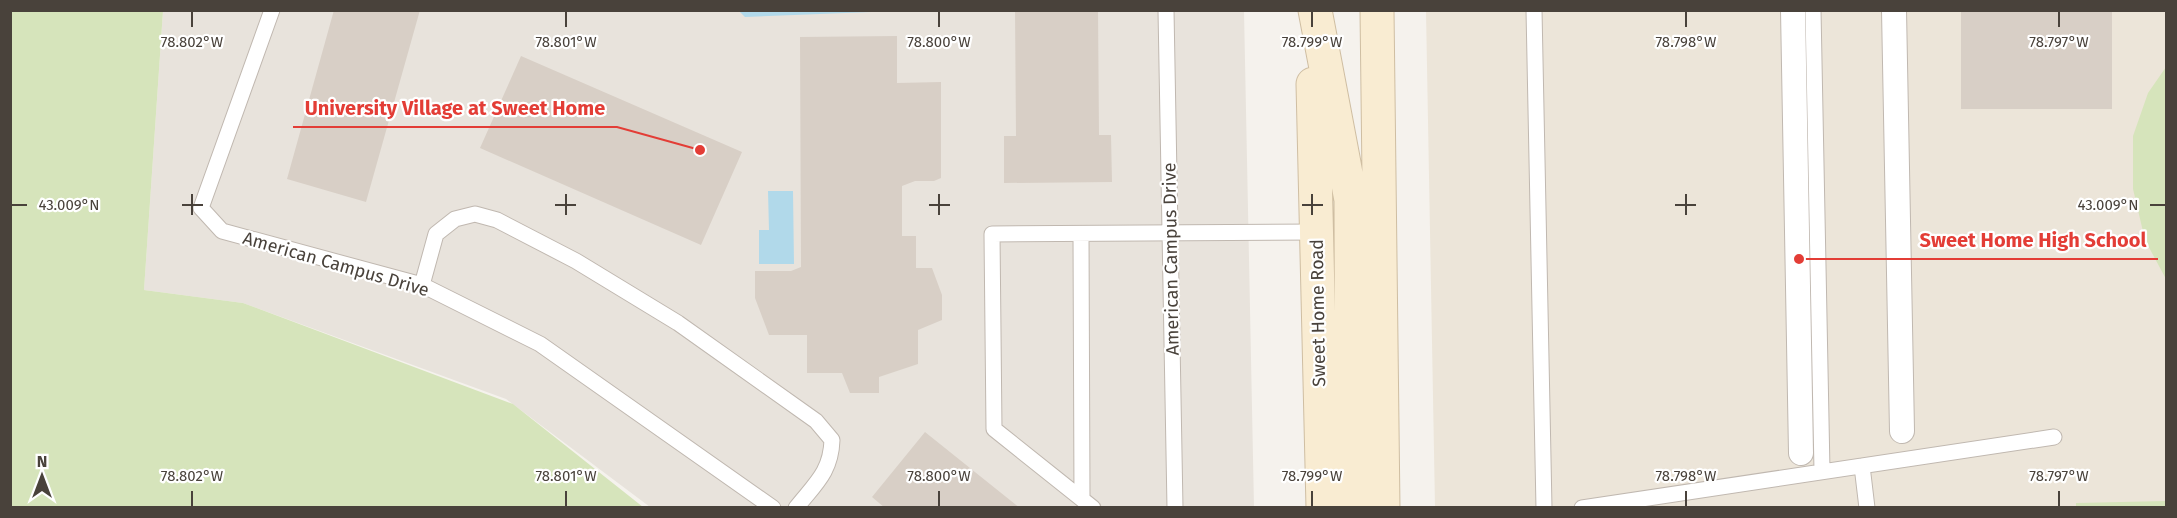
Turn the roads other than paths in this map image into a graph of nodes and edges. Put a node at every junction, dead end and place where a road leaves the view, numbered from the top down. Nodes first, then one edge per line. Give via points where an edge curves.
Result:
1 (272, 10) edge
2 (1166, 10) edge
3 (1314, 10) edge
4 (1377, 10) edge
5 (1534, 10) edge
6 (1793, 10) edge
7 (1814, 10) edge
8 (1894, 10) edge
9 (1317, 232) junction
10 (1171, 233) junction
11 (1081, 234) junction
12 (422, 285) junction
13 (1902, 431) dead end
14 (2054, 437) dead end
15 (1801, 453) dead end
16 (1862, 466) junction
17 (1822, 471) junction
18 (1087, 503) edge
19 (1643, 503) edge
20 (773, 507) edge
21 (796, 507) edge
22 (1175, 507) edge
23 (1323, 507) edge
24 (1352, 507) edge
25 (1383, 507) edge
26 (1544, 507) edge
27 (1582, 507) edge
28 (1867, 507) edge

1 - 12 lane, American Campus Drive via 201,208 222,231
2 - 10 lane, American Campus Drive
3 - 9 main road, Sweet Home Road
3 - 24 main road via 1351,200
4 - 25 main road
5 - 26 lane
6 - 15 street
7 - 17 lane
8 - 13 street
9 - 10 lane
9 - 23 main road, Sweet Home Road
10 - 11 lane
10 - 22 lane, American Campus Drive
11 - 18 lane
11 - 18 lane via 992,234 994,429
12 - 20 lane, American Campus Drive via 540,344
12 - 21 lane via 436,234 454,219 475,214 498,220 576,261 678,323 816,421 832,440 832,453 827,469
14 - 16 lane
16 - 17 lane
16 - 28 lane
17 - 19 lane
19 - 27 lane

